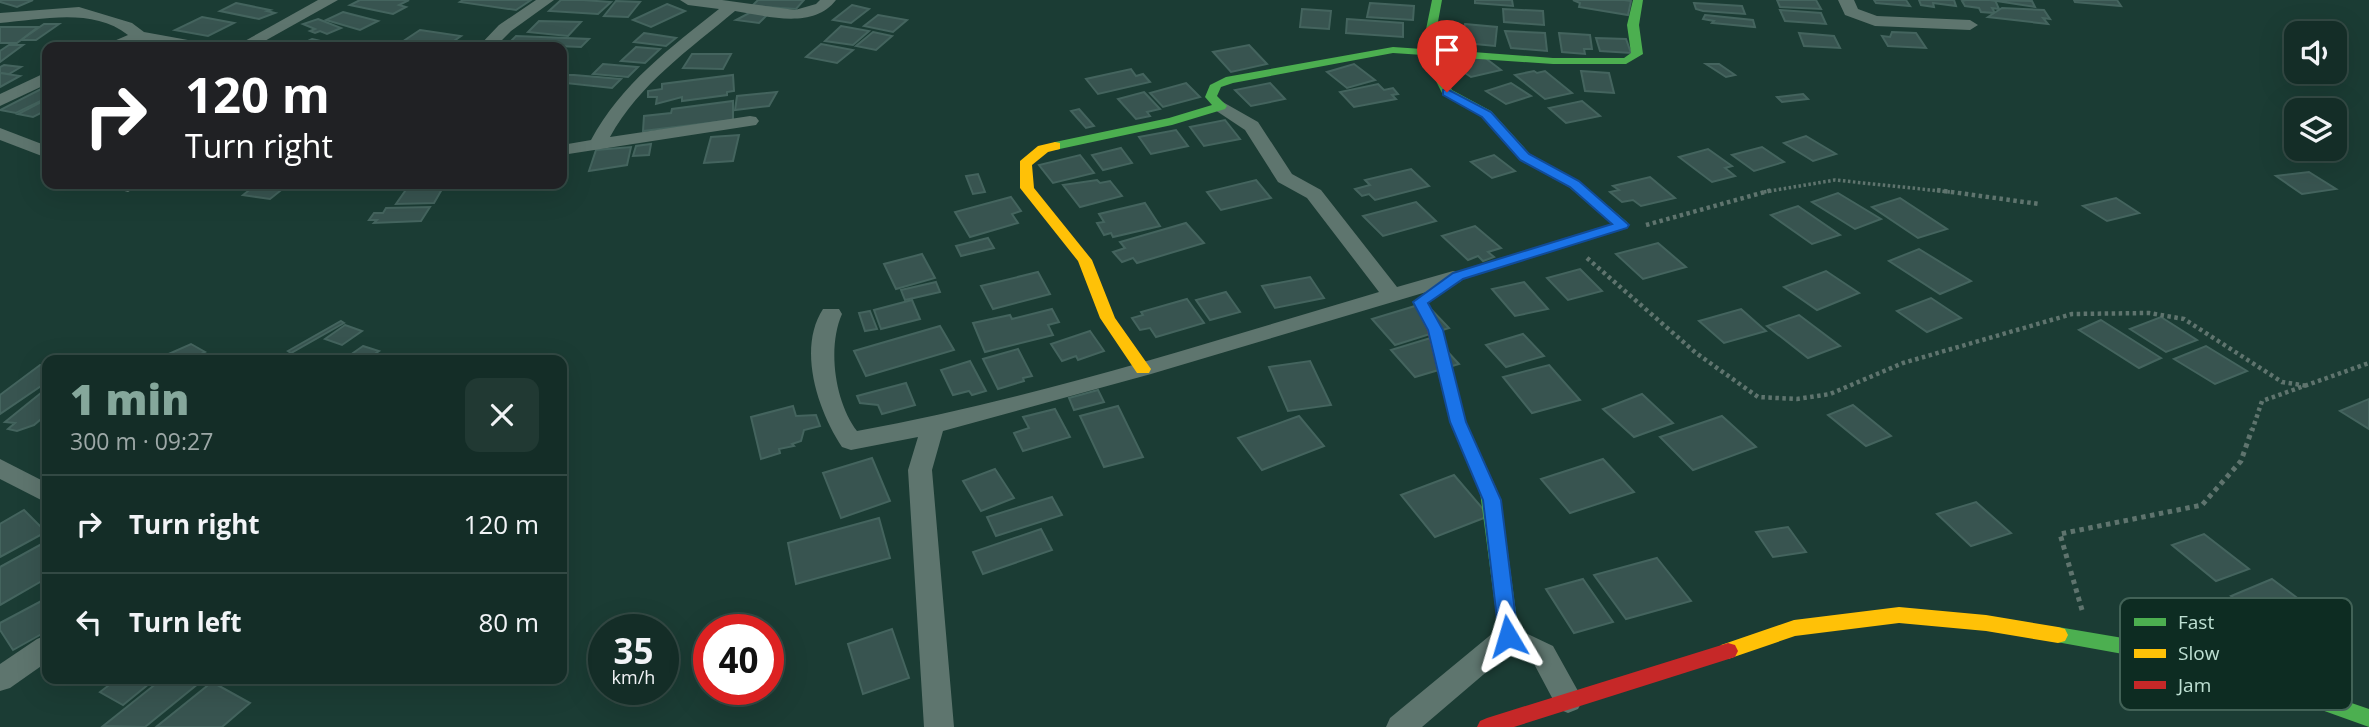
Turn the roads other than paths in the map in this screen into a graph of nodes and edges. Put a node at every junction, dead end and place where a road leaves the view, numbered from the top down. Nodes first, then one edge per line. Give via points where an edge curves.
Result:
1 (330, 0) edge
2 (546, 0) edge
3 (688, 0) edge
4 (828, 0) edge
5 (1437, 0) edge
6 (1638, 0) edge
7 (1846, 0) edge
8 (731, 7) junction
9 (0, 18) edge
10 (1970, 25) dead end
11 (139, 36) junction
12 (125, 42) edge
13 (172, 42) edge
14 (251, 42) edge
15 (491, 42) edge
16 (1427, 52) junction
17 (42, 79) edge
18 (0, 101) edge
19 (1221, 106) junction
20 (750, 121) dead end
21 (0, 133) edge
22 (597, 145) junction
23 (567, 149) edge
24 (42, 151) edge
25 (1458, 276) junction
26 (1392, 295) junction
27 (831, 314) dead end
28 (1143, 369) junction
29 (933, 426) junction
30 (0, 468) edge
31 (42, 491) edge
32 (1508, 636) junction
33 (2120, 647) edge
34 (42, 650) edge
35 (0, 679) edge
36 (1568, 700) junction
37 (2346, 710) edge
38 (2369, 718) edge
39 (939, 727) edge
40 (1401, 727) edge
41 (1487, 727) edge

1 - 14 street
2 - 15 street
3 - 8 street
4 - 8 street via 822,7 796,15
5 - 16 street
6 - 16 street via 1633,24 1637,54 1626,61
7 - 10 street via 1850,12 1875,21
8 - 22 street via 639,83 610,118
9 - 11 street via 79,12 126,26
11 - 12 street
11 - 13 street
16 - 19 street via 1393,50 1230,80 1216,85 1212,97
16 - 25 street via 1447,92 1487,114 1525,157 1574,184 1622,225
17 - 18 street
19 - 26 street via 1252,126 1285,178 1314,194
19 - 28 street via 1044,149 1026,164 1027,188 1085,260 1108,318
20 - 22 street
21 - 24 street
22 - 23 street
25 - 26 street
25 - 32 street via 1420,302 1436,330 1458,422 1492,500
26 - 28 street
27 - 29 street via 825,324 824,358 838,422 851,441
28 - 29 street
29 - 39 street via 920,470
30 - 31 street
32 - 36 street via 1543,654
32 - 40 street
33 - 36 street via 1986,623 1899,615 1794,628 1659,675
34 - 35 street
36 - 41 street
37 - 38 street

